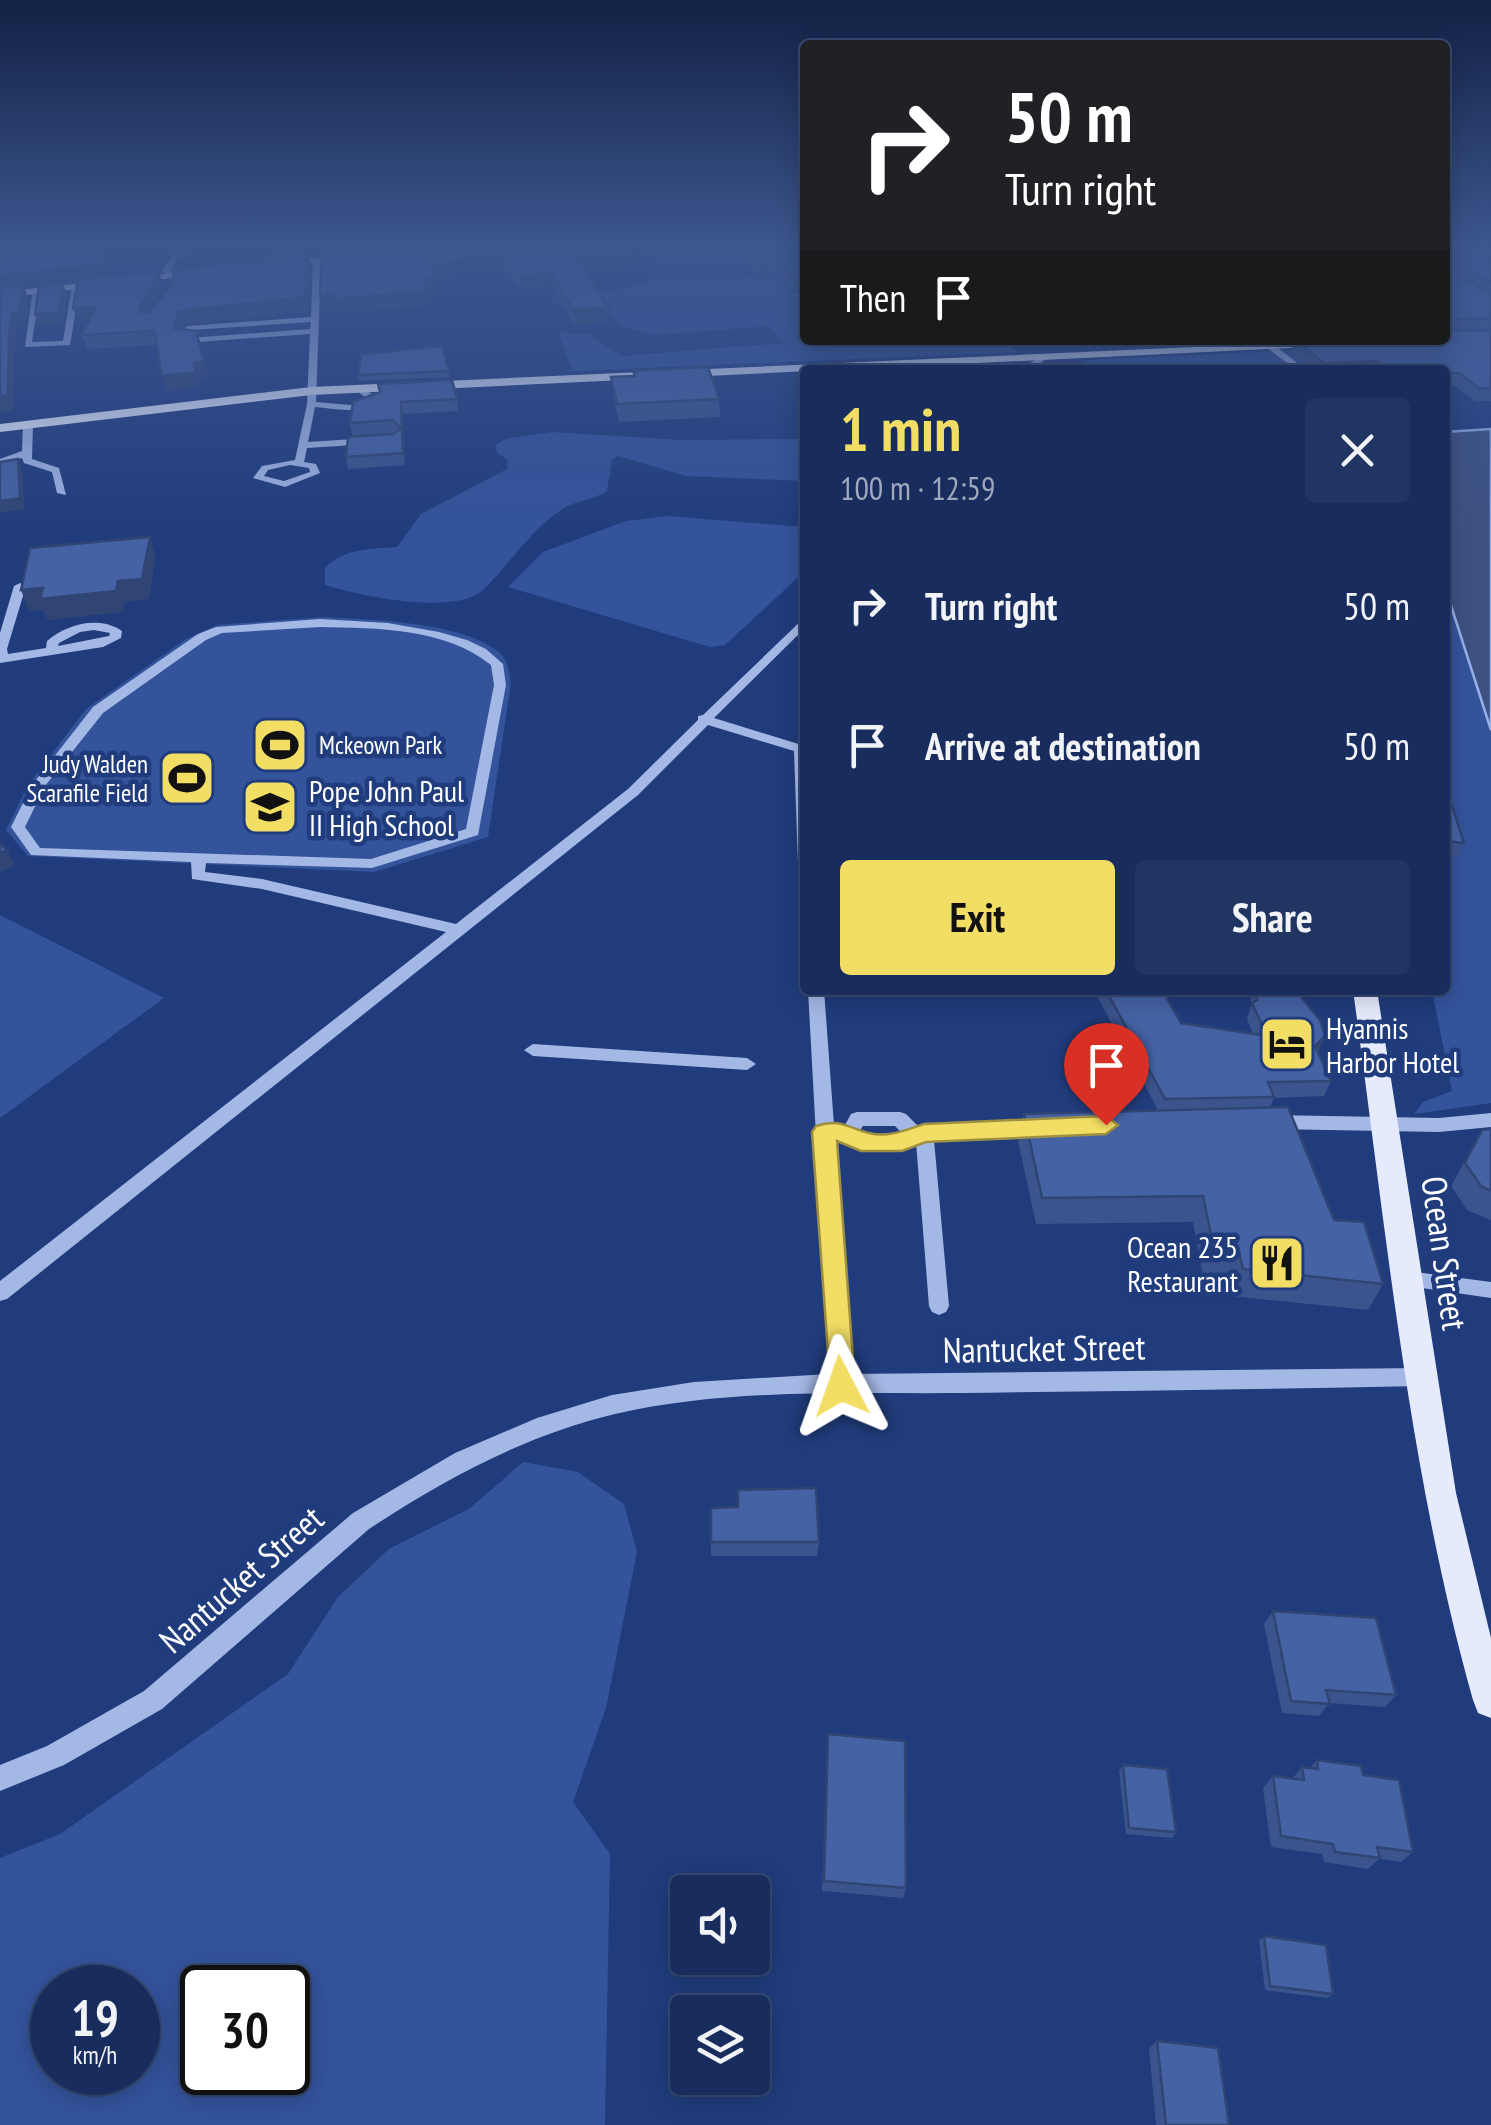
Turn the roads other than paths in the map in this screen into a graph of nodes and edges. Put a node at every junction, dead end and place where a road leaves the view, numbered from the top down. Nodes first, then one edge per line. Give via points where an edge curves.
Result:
1 (314, 346) edge
2 (1027, 346) edge
3 (1068, 346) edge
4 (1215, 346) edge
5 (1270, 346) edge
6 (1045, 357) junction
7 (858, 365) edge
8 (1032, 365) edge
9 (1055, 365) edge
10 (1295, 365) edge
11 (800, 368) edge
12 (359, 388) junction
13 (311, 397) junction
14 (28, 424) junction
15 (0, 428) edge
16 (377, 440) edge
17 (305, 445) junction
18 (27, 453) junction
19 (0, 462) edge
20 (299, 462) junction
21 (62, 493) dead end
22 (20, 586) edge
23 (800, 626) edge
24 (52, 650) junction
25 (1, 658) edge
26 (703, 719) junction
27 (800, 749) edge
28 (199, 858) junction
29 (454, 930) junction
30 (816, 995) edge
31 (1366, 995) edge
32 (534, 1050) dead end
33 (747, 1064) dead end
34 (1491, 1120) edge
35 (1387, 1122) junction
36 (1256, 1123) edge
37 (1069, 1127) edge
38 (824, 1132) junction
39 (919, 1134) junction
40 (1408, 1278) junction
41 (1491, 1290) edge
42 (0, 1293) edge
43 (939, 1306) dead end
44 (1422, 1378) junction
45 (841, 1386) junction
46 (1491, 1700) edge
47 (0, 1778) edge

1 - 13 street
2 - 6 main road
3 - 6 main road
4 - 6 main road
5 - 10 street
6 - 7 main road
6 - 8 street
6 - 9 main road
11 - 12 main road
12 - 13 main road
12 - 13 street via 374,403 350,408
13 - 14 main road
13 - 17 street
14 - 15 main road
14 - 18 street
16 - 17 street
17 - 20 street
18 - 19 street
18 - 21 street via 27,461 56,470
20 - 20 street via 265,468 258,478 286,484 315,473
22 - 25 street
23 - 26 street
24 - 24 street via 107,642 116,631 99,626 66,632
24 - 25 street
26 - 27 street
26 - 29 street via 632,792
28 - 28 street via 372,864 473,832 500,685 497,664 466,644 419,632 330,623 214,632 98,710 39,785 18,827 36,852
28 - 29 street via 198,876 262,884
29 - 42 street
30 - 38 street
31 - 35 main road, Ocean Street
32 - 33 street
34 - 35 street
35 - 36 street
35 - 40 main road, Ocean Street
37 - 39 street
38 - 39 street via 850,1132 861,1142 902,1142
38 - 45 street
39 - 43 street
40 - 41 street
40 - 44 main road, Ocean Street
44 - 45 street, Nantucket Street
44 - 46 main road, Ocean Street via 1449,1548
45 - 47 street, Nantucket Street via 648,1398 491,1447 361,1520 153,1700 72,1747

